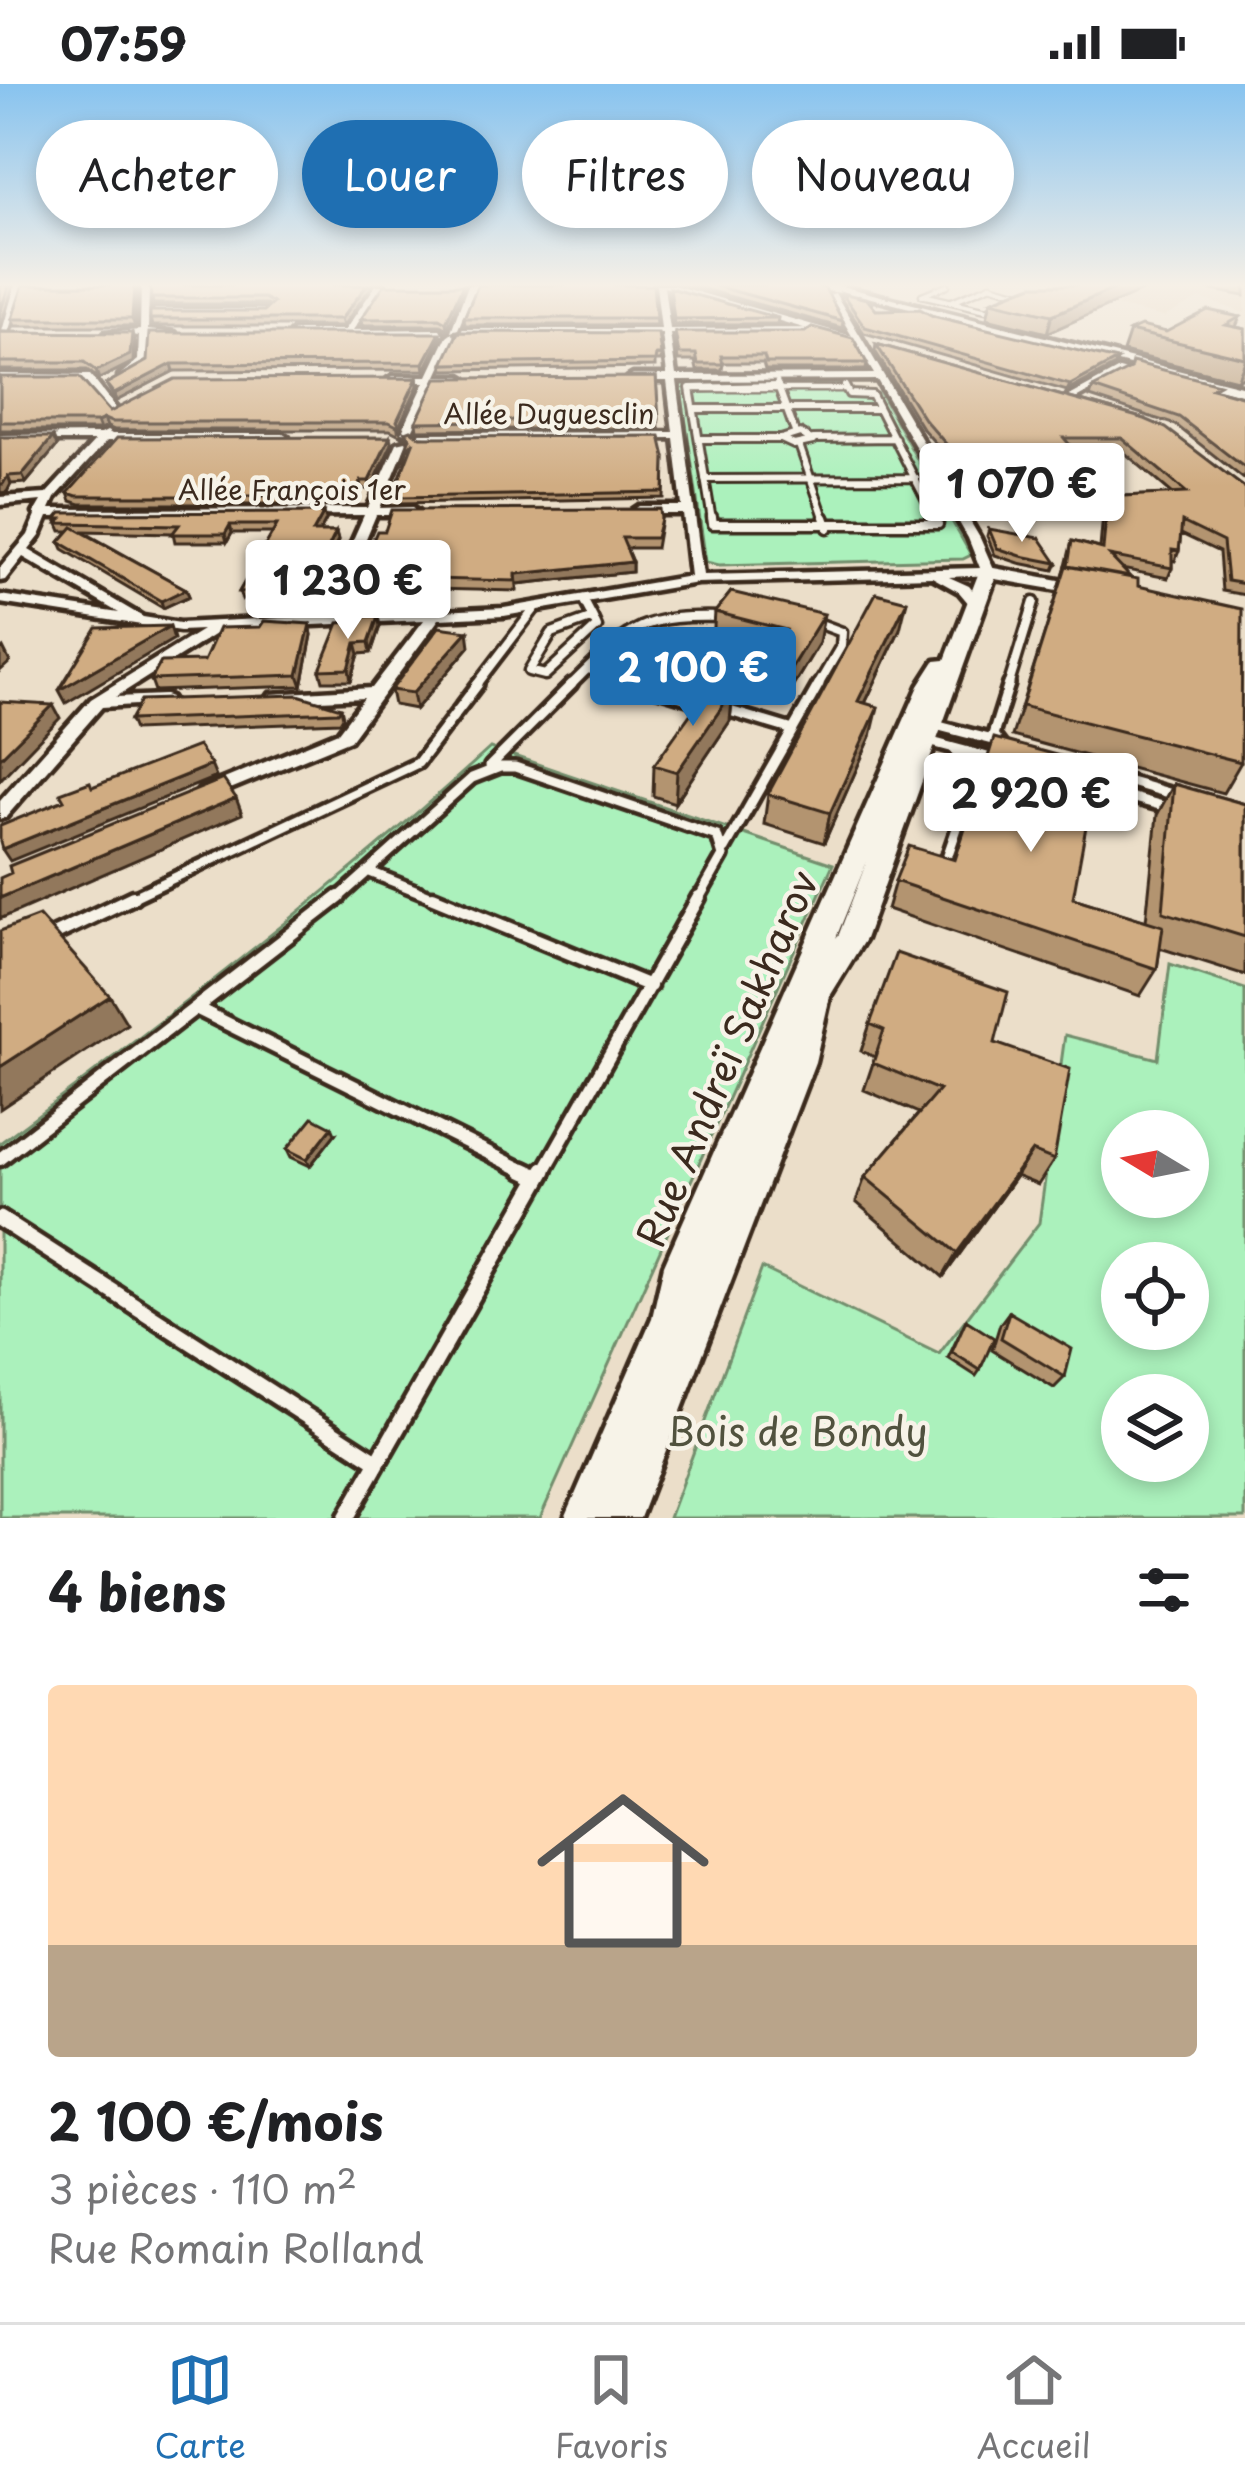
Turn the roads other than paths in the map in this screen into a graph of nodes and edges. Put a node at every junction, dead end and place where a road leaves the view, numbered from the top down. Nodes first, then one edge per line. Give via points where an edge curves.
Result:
1 (142, 352) edge
2 (443, 352) edge
3 (668, 352) edge
4 (866, 352) edge
5 (1084, 352) edge
6 (1087, 352) edge
7 (1122, 370) edge
8 (0, 377) edge
9 (880, 377) junction
10 (628, 378) edge
11 (671, 378) junction
12 (384, 379) edge
13 (431, 379) junction
14 (475, 379) edge
15 (777, 381) junction
16 (98, 388) junction
17 (1048, 393) edge
18 (1245, 393) edge
19 (1069, 399) junction
20 (1088, 404) edge
21 (694, 409) junction
22 (787, 409) junction
23 (879, 409) junction
24 (795, 432) junction
25 (679, 435) junction
26 (106, 437) junction
27 (298, 437) edge
28 (405, 437) junction
29 (0, 438) edge
30 (895, 438) junction
31 (699, 439) junction
32 (781, 439) junction
33 (813, 439) junction
34 (800, 445) junction
35 (811, 478) junction
36 (916, 478) junction
37 (705, 479) junction
38 (49, 497) junction
39 (0, 501) edge
40 (620, 510) edge
41 (688, 510) junction
42 (440, 511) edge
43 (372, 512) junction
44 (40, 513) junction
45 (827, 527) junction
46 (24, 552) junction
47 (988, 572) junction
48 (921, 574) junction
49 (0, 577) edge
50 (697, 579) junction
51 (1110, 594) edge
52 (584, 598) junction
53 (0, 599) edge
54 (975, 602) junction
55 (1034, 602) dead end
56 (536, 607) junction
57 (435, 615) junction
58 (738, 617) edge
59 (325, 618) junction
60 (593, 619) junction
61 (801, 620) edge
62 (139, 621) junction
63 (222, 624) junction
64 (588, 669) junction
65 (377, 694) junction
66 (260, 697) edge
67 (190, 699) edge
68 (97, 702) junction
69 (793, 730) junction
70 (933, 733) junction
71 (993, 740) junction
72 (1022, 752) edge
73 (998, 760) edge
74 (1068, 765) edge
75 (490, 766) junction
76 (1064, 778) edge
77 (1184, 797) edge
78 (193, 798) edge
79 (0, 813) edge
80 (1196, 815) edge
81 (724, 849) junction
82 (370, 872) junction
83 (933, 873) edge
84 (36, 943) edge
85 (650, 986) junction
86 (200, 1010) junction
87 (0, 1159) edge
88 (538, 1177) junction
89 (0, 1219) edge
90 (378, 1462) junction
91 (346, 1518) edge
92 (587, 1518) edge
93 (618, 1518) edge

1 - 16 street via 142,366
2 - 13 street
3 - 11 street
4 - 9 street
5 - 18 street
6 - 18 street
7 - 19 street
8 - 16 street via 87,376
9 - 15 street
9 - 47 street
10 - 11 street
11 - 15 street
11 - 25 street
12 - 13 street
13 - 14 street
13 - 28 street
15 - 21 lane via 691,387
15 - 22 lane
15 - 23 lane via 845,386 849,394 872,395
16 - 26 street via 117,410
17 - 19 street
19 - 20 street
21 - 22 lane
21 - 31 lane
22 - 23 lane
22 - 24 lane
23 - 30 lane
24 - 32 lane
24 - 33 lane
25 - 28 street, Allée Duguesclin
25 - 41 street
26 - 27 street
26 - 29 street
26 - 38 street
28 - 43 street
30 - 33 lane
30 - 36 lane
31 - 32 lane
31 - 37 lane
32 - 34 lane
33 - 34 lane
34 - 35 lane
35 - 36 lane
35 - 37 lane
35 - 45 lane
36 - 45 lane via 938,524
37 - 45 lane via 716,525
38 - 39 street
38 - 44 street
40 - 41 street
41 - 50 street
42 - 43 street, Allée François 1er
43 - 44 street, Allée François 1er
43 - 59 street
44 - 46 street
46 - 49 street
46 - 62 street
47 - 48 street
47 - 51 street
47 - 54 street, Rue Andreï Sakharov
48 - 50 street
48 - 54 street via 949,579
50 - 52 street
52 - 56 street
52 - 60 lane
53 - 62 street
54 - 70 street, Rue Andreï Sakharov
55 - 71 lane
56 - 57 street
56 - 84 lane via 418,763
57 - 59 street
57 - 65 street
58 - 64 lane via 649,620 628,629
59 - 63 street
60 - 60 lane via 552,633 529,671 545,675 597,627
61 - 69 lane via 835,627 841,646
62 - 63 street
63 - 68 street
64 - 69 lane
64 - 75 lane
65 - 66 street
65 - 78 street via 344,736
67 - 68 street
68 - 79 street
69 - 81 lane
70 - 71 lane
70 - 73 lane
70 - 83 lane via 975,776 946,865
70 - 92 street, Rue Andreï Sakharov via 677,1278 670,1319
70 - 93 street, Rue Andreï Sakharov via 893,860 831,962 804,1026 799,1062
71 - 72 lane
74 - 77 lane
75 - 81 lane via 515,767 710,833
75 - 82 lane
76 - 80 lane
81 - 85 lane
82 - 85 lane
82 - 86 lane
85 - 88 lane
86 - 87 lane
86 - 88 lane
88 - 90 lane
89 - 90 lane
90 - 91 lane

